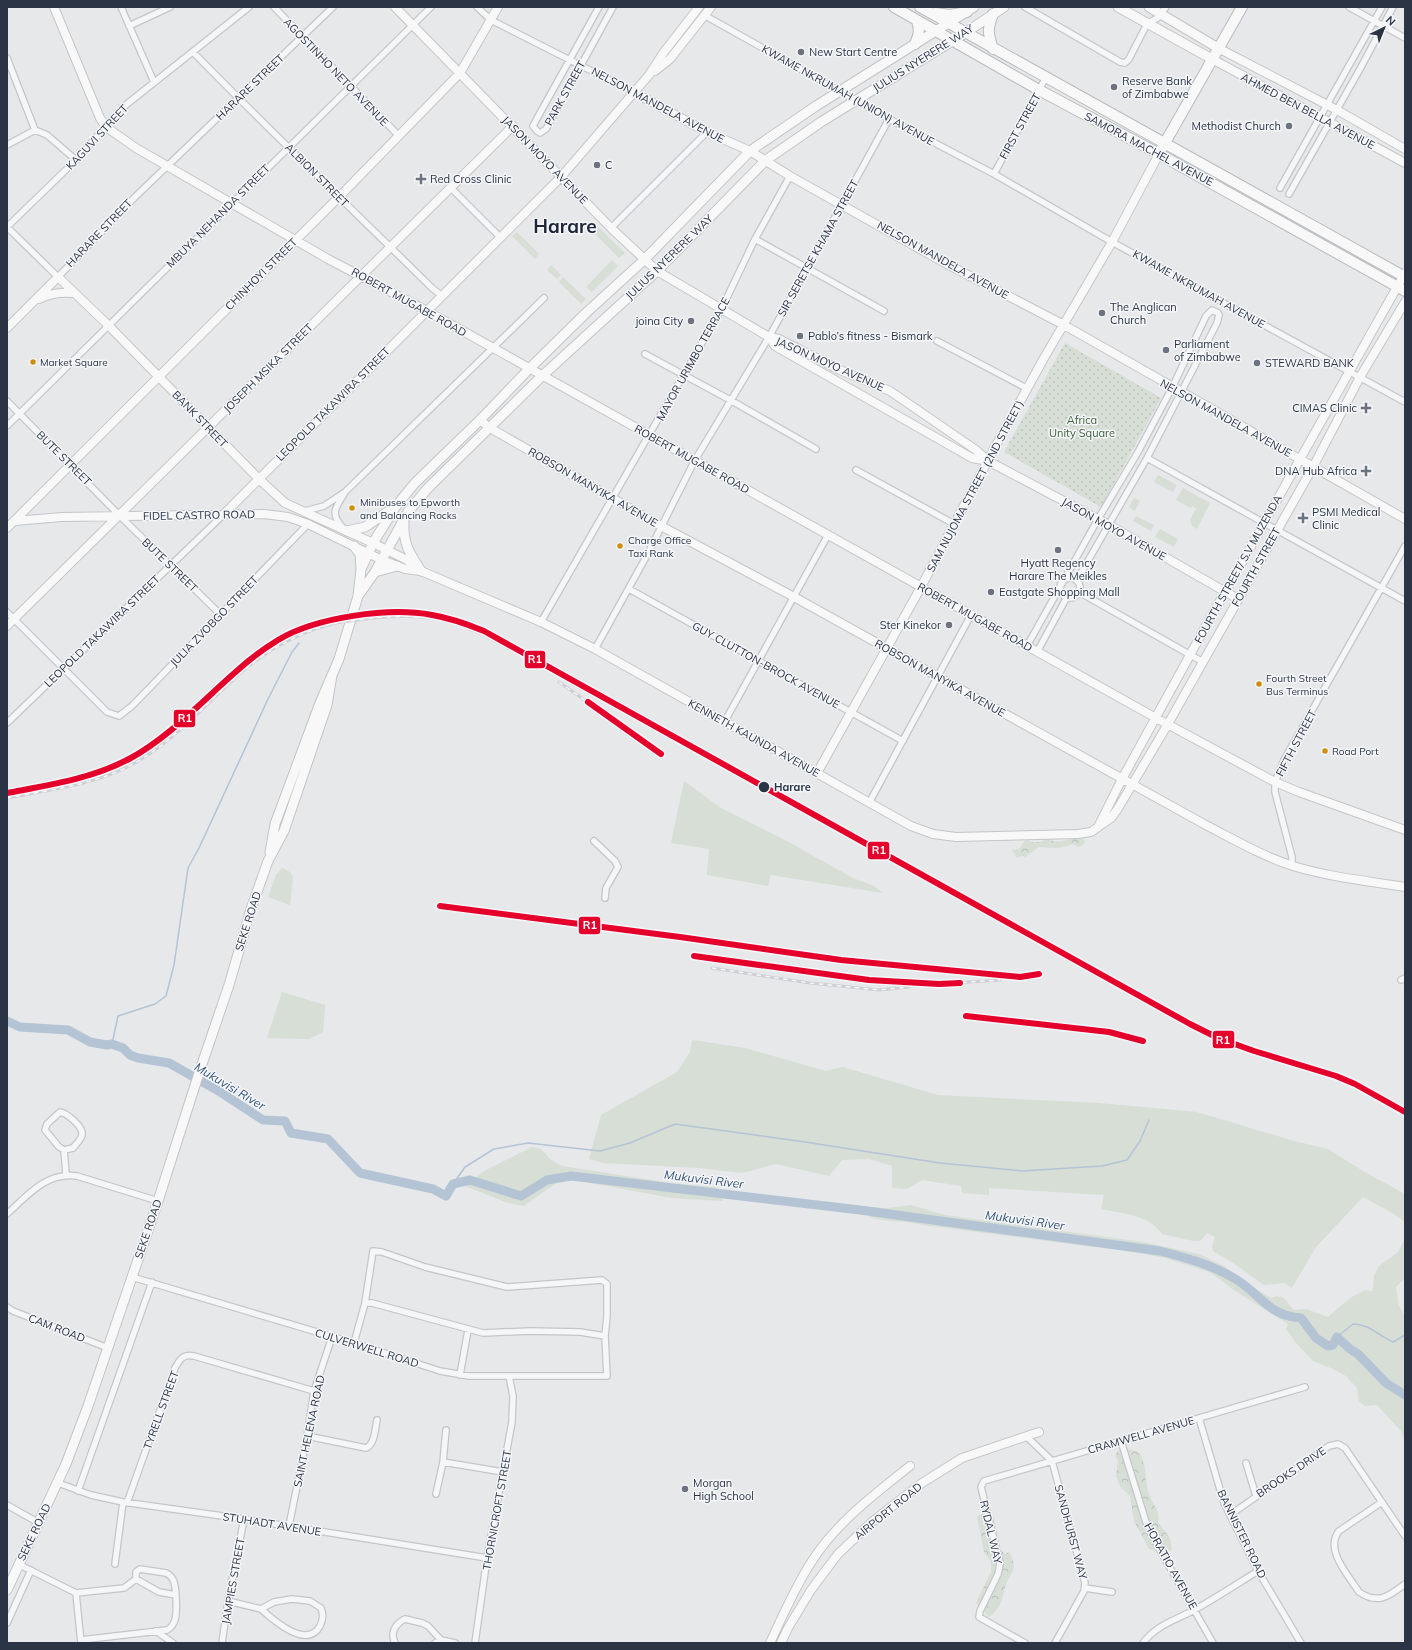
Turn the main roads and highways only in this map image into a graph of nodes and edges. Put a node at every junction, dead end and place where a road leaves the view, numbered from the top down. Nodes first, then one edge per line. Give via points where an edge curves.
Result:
1 (894, 7) edge
2 (1004, 7) edge
3 (1118, 7) edge
4 (1149, 7) edge
5 (1242, 7) edge
6 (923, 9) edge
7 (970, 9) edge
8 (1164, 10) edge
9 (993, 14) junction
10 (917, 21) junction
11 (948, 23) junction
12 (936, 31) junction
13 (965, 33) junction
14 (952, 41) junction
15 (915, 44) junction
16 (1218, 48) junction
17 (993, 49) junction
18 (1212, 59) junction
19 (1165, 143) junction
20 (1159, 154) junction
21 (1405, 275) edge
22 (1401, 289) edge
23 (396, 506) junction
24 (404, 521) junction
25 (345, 530) road end
26 (354, 546) road end
27 (397, 566) road end
28 (361, 569) junction
29 (421, 571) road end
30 (375, 572) junction
31 (358, 596) junction
32 (7, 1590) edge

1 - 10 highway, SAMORA MACHEL AVENUE
2 - 9 main road, JULIUS NYERERE WAY
3 - 18 main road
4 - 8 main road
5 - 16 highway
6 - 7 highway via 950,15
6 - 11 highway, SAMORA MACHEL AVENUE
7 - 11 main road, JULIUS NYERERE WAY
8 - 16 main road
9 - 13 main road, JULIUS NYERERE WAY
9 - 17 highway via 988,33
10 - 12 highway, SAMORA MACHEL AVENUE
10 - 15 highway via 919,28
11 - 12 main road, JULIUS NYERERE WAY
11 - 13 highway, SAMORA MACHEL AVENUE
12 - 14 highway, SAMORA MACHEL AVENUE
12 - 15 main road, JULIUS NYERERE WAY
13 - 14 main road, JULIUS NYERERE WAY
13 - 17 highway, SAMORA MACHEL AVENUE
14 - 20 highway, SAMORA MACHEL AVENUE
14 - 24 main road, JULIUS NYERERE WAY via 821,122 766,160 657,271 542,376 428,488
15 - 23 main road, JULIUS NYERERE WAY via 750,151 644,260 529,369 415,483
16 - 18 highway
17 - 19 highway, SAMORA MACHEL AVENUE
18 - 19 highway
19 - 20 highway
19 - 21 highway, SAMORA MACHEL AVENUE
20 - 22 highway, SAMORA MACHEL AVENUE
23 - 25 main road via 365,527
23 - 28 main road, JULIUS NYERERE WAY via 373,543
24 - 29 main road via 403,533 407,548
24 - 30 main road, JULIUS NYERERE WAY
26 - 28 main road via 360,554
27 - 30 main road
28 - 31 main road
30 - 31 main road, JULIUS NYERERE WAY
31 - 32 main road, SEKE ROAD via 332,675 327,705 284,831 268,861 251,909 158,1201 88,1406 58,1483

